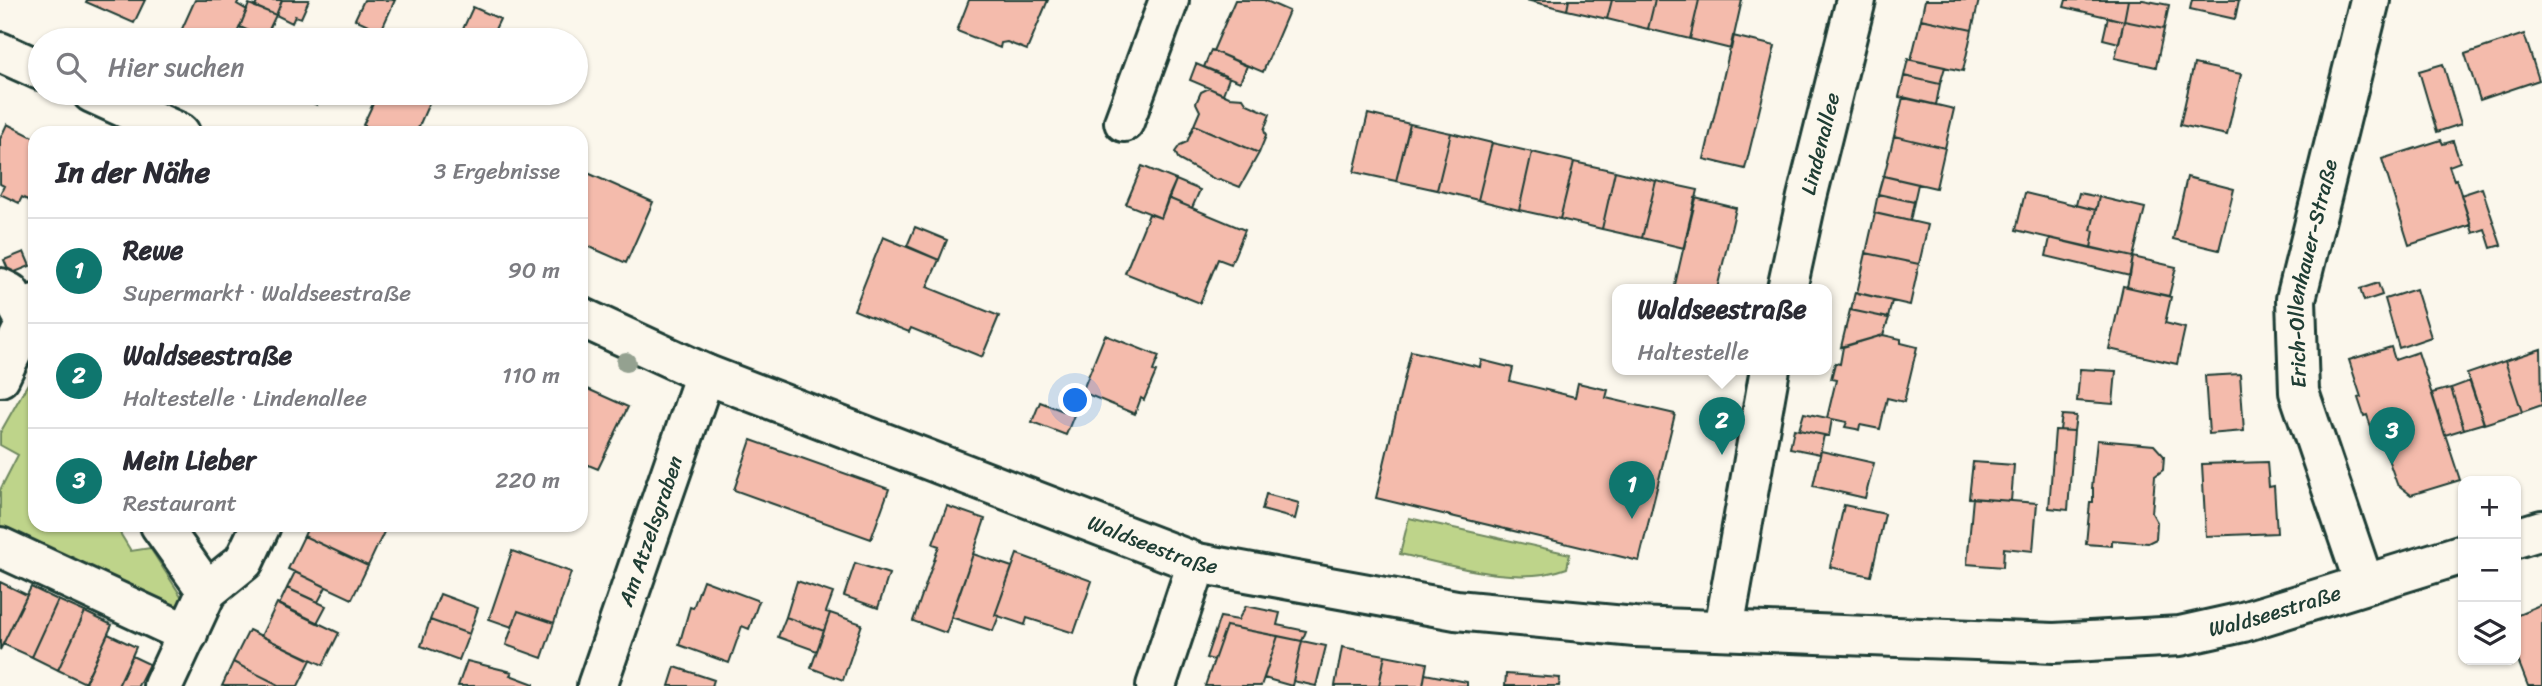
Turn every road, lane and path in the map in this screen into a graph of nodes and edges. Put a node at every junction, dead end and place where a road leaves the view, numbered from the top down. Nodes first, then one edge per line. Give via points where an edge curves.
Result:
1 (1169, 0) edge
2 (1856, 0) edge
3 (2370, 0) edge
4 (0, 52) edge
5 (28, 65) edge
6 (105, 105) edge
7 (122, 121) edge
8 (1124, 122) dead end
9 (146, 126) edge
10 (1788, 284) edge
11 (0, 288) edge
12 (28, 317) edge
13 (588, 320) edge
14 (28, 329) edge
15 (705, 374) junction
16 (1769, 375) edge
17 (0, 377) edge
18 (2542, 530) edge
19 (165, 532) edge
20 (258, 532) edge
21 (2521, 536) edge
22 (0, 547) edge
23 (2458, 555) edge
24 (1197, 563) junction
25 (2364, 583) junction
26 (207, 591) junction
27 (1724, 629) junction
28 (188, 634) junction
29 (163, 686) edge
30 (597, 686) edge
31 (1156, 686) edge

1 - 8 street
2 - 10 street, Lindenallee
3 - 25 street, Erich-Ollenhauer-Straße via 2296,299 2300,392
4 - 5 street
6 - 7 street
7 - 9 street
11 - 12 street via 10,293
13 - 15 street, Waldseestraße
14 - 17 street
15 - 24 street, Waldseestraße
15 - 30 street, Am Atzelsgraben
16 - 27 street
18 - 21 street
19 - 26 street
20 - 26 street via 244,561
22 - 28 street
23 - 25 street, Waldseestraße
24 - 27 street, Waldseestraße via 1456,610 1635,627
24 - 31 street
25 - 27 street, Waldseestraße via 2243,622 2180,635 2054,643
26 - 28 street
28 - 29 street

